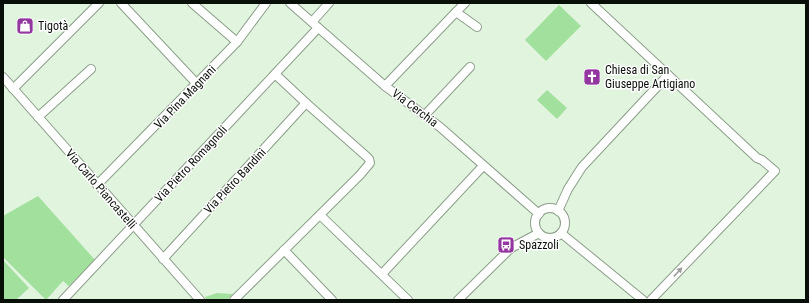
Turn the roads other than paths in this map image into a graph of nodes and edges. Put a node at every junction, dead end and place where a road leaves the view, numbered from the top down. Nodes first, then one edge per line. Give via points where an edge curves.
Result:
1 (99, 3) edge
2 (121, 3) edge
3 (192, 3) edge
4 (266, 3) edge
5 (290, 3) edge
6 (329, 3) edge
7 (465, 3) edge
8 (591, 3) edge
9 (456, 12) junction
10 (315, 25) junction
11 (477, 27) dead end
12 (237, 42) junction
13 (470, 68) dead end
14 (91, 69) dead end
15 (275, 74) junction
16 (668, 75) junction
17 (3, 77) edge
18 (197, 84) junction
19 (386, 86) junction
20 (13, 88) junction
21 (306, 104) junction
22 (425, 115) junction
23 (38, 117) junction
24 (483, 166) junction
25 (98, 185) junction
26 (558, 211) junction
27 (539, 214) junction
28 (320, 215) junction
29 (133, 226) junction
30 (539, 233) junction
31 (562, 233) junction
32 (284, 250) junction
33 (163, 259) junction
34 (382, 274) junction
35 (62, 300) edge
36 (200, 300) edge
37 (234, 300) edge
38 (332, 300) edge
39 (408, 300) edge
40 (458, 300) edge
41 (643, 300) edge
42 (651, 300) edge

1 - 20 street
2 - 18 street
3 - 12 street
4 - 12 street, Via Pina Magnani
5 - 10 street, Via Cerchia
6 - 10 street, Via Pietro Romagnoli
7 - 9 street
8 - 16 street
9 - 11 street
9 - 19 street
10 - 15 street, Via Pietro Romagnoli
10 - 19 street, Via Cerchia
12 - 18 street, Via Pina Magnani
13 - 22 street
14 - 23 street
15 - 21 street
15 - 29 street, Via Pietro Romagnoli
16 - 26 street via 582,168
42 -> 16 street via 775,172
17 - 20 street, Via Carlo Piancastelli
18 - 25 street, Via Pina Magnani
19 - 22 street, Via Cerchia
20 - 23 street, Via Carlo Piancastelli
21 - 28 street via 366,156 370,163
21 - 33 street, Via Pietro Bandini
22 - 24 street, Via Cerchia
23 - 25 street, Via Carlo Piancastelli
24 - 27 street, Via Cerchia
24 - 34 street
25 - 29 street, Via Carlo Piancastelli
26 - 27 street via 549,208
26 - 31 street via 565,220
27 - 30 street via 536,224
28 - 32 street
28 - 34 street
29 - 33 street, Via Carlo Piancastelli
29 - 35 street, Via Pietro Romagnoli
30 - 31 street via 551,238
30 - 40 street via 511,248
31 - 41 street
32 - 37 street
32 - 38 street
33 - 36 street, Via Carlo Piancastelli
34 - 39 street

